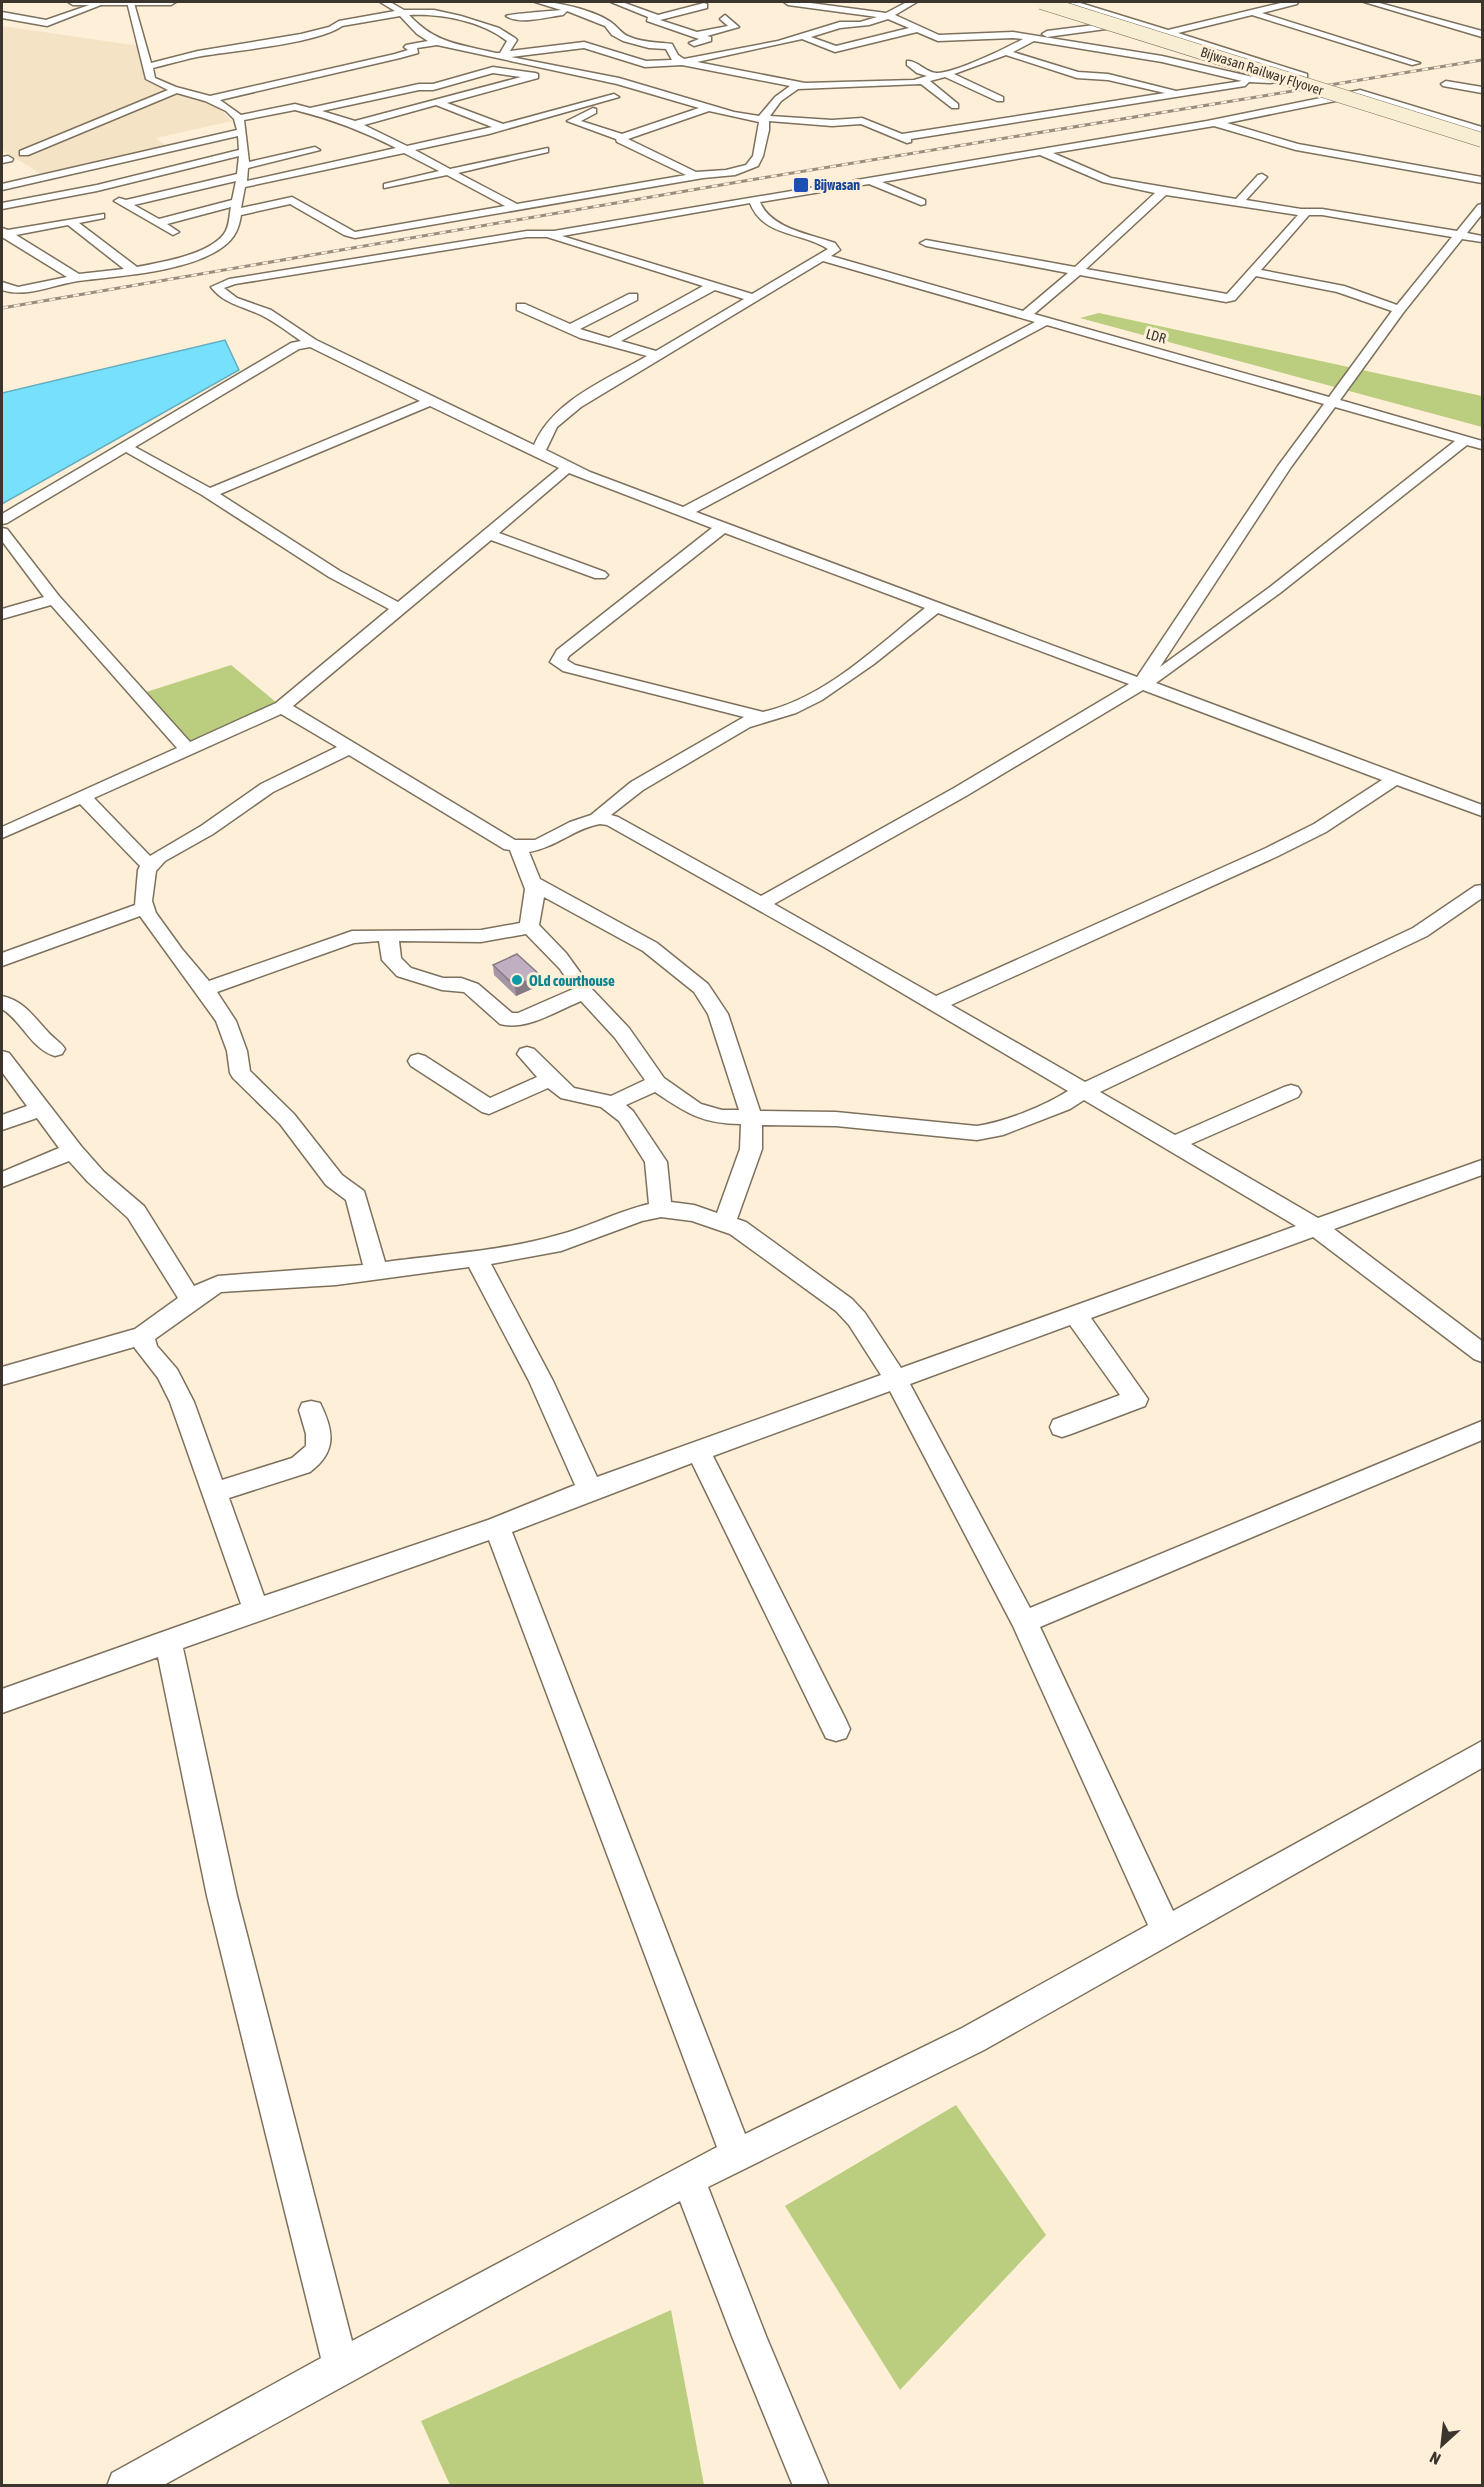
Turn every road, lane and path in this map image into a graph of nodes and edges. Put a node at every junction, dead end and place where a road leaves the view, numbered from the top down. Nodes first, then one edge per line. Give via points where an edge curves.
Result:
1 (73, 2) edge
2 (171, 2) edge
3 (384, 2) edge
4 (539, 2) edge
5 (615, 2) edge
6 (788, 2) edge
7 (858, 2) edge
8 (913, 2) edge
9 (1030, 2) edge
10 (1041, 2) edge
11 (1070, 2) edge
12 (1107, 2) edge
13 (1294, 2) edge
14 (1368, 2) edge
15 (102, 3) edge
16 (130, 3) junction
17 (701, 4) edge
18 (1061, 6) edge
19 (1087, 6) junction
20 (570, 10) junction
21 (869, 12) junction
22 (1251, 12) junction
23 (2, 15) edge
24 (404, 15) junction
25 (510, 16) dead end
26 (890, 16) junction
27 (656, 18) junction
28 (1004, 27) dead end
29 (1110, 27) junction
30 (917, 30) junction
31 (1169, 33) junction
32 (1482, 33) edge
33 (804, 37) junction
34 (1024, 37) junction
35 (1146, 38) junction
36 (695, 39) junction
37 (437, 42) junction
38 (669, 46) junction
39 (1005, 52) junction
40 (722, 54) junction
41 (498, 55) junction
42 (682, 62) junction
43 (910, 63) dead end
44 (1415, 63) dead end
45 (363, 64) junction
46 (149, 66) junction
47 (764, 68) dead end
48 (381, 71) dead end
49 (743, 73) junction
50 (942, 75) junction
51 (600, 77) junction
52 (1270, 80) junction
53 (619, 81) junction
54 (923, 81) junction
55 (1258, 81) junction
56 (826, 84) junction
57 (1446, 84) dead end
58 (576, 85) dead end
59 (802, 85) junction
60 (179, 89) junction
61 (1482, 90) edge
62 (1181, 94) junction
63 (854, 96) dead end
64 (614, 97) junction
65 (210, 99) junction
66 (1000, 99) dead end
67 (1332, 99) junction
68 (439, 103) junction
69 (954, 106) dead end
70 (709, 108) junction
71 (313, 110) junction
72 (239, 118) junction
73 (1482, 118) edge
74 (764, 119) junction
75 (1214, 122) junction
76 (355, 124) junction
77 (1467, 126) junction
78 (502, 128) junction
79 (1482, 130) edge
80 (241, 132) junction
81 (1482, 135) edge
82 (622, 138) junction
83 (1482, 142) edge
84 (315, 150) dead end
85 (407, 150) junction
86 (544, 150) dead end
87 (243, 152) junction
88 (1041, 152) junction
89 (24, 153) dead end
90 (445, 157) dead end
91 (426, 161) junction
92 (447, 172) junction
93 (242, 176) junction
94 (699, 176) junction
95 (1262, 177) dead end
96 (869, 180) junction
97 (1482, 180) edge
98 (388, 186) dead end
99 (2, 187) edge
100 (97, 188) junction
101 (1163, 192) junction
102 (754, 199) junction
103 (921, 202) dead end
104 (1239, 202) junction
105 (125, 204) junction
106 (2, 206) edge
107 (235, 207) junction
108 (1482, 207) edge
109 (517, 208) junction
110 (1306, 212) junction
111 (100, 216) dead end
112 (69, 221) junction
113 (158, 223) junction
114 (2, 232) edge
115 (172, 232) dead end
116 (553, 234) junction
117 (1458, 235) junction
118 (1482, 239) edge
119 (926, 243) dead end
120 (821, 257) junction
121 (133, 270) junction
122 (1076, 272) junction
123 (1252, 272) junction
124 (77, 278) junction
125 (2, 286) edge
126 (713, 286) junction
127 (633, 297) dead end
128 (753, 298) junction
129 (521, 307) dead end
130 (1399, 310) junction
131 (1026, 314) junction
132 (1047, 320) junction
133 (570, 329) junction
134 (312, 343) junction
135 (609, 343) junction
136 (657, 355) junction
137 (429, 402) junction
138 (1331, 402) junction
139 (1465, 440) junction
140 (1482, 445) edge
141 (126, 447) junction
142 (539, 452) junction
143 (567, 468) junction
144 (209, 494) junction
145 (683, 513) junction
146 (2, 520) edge
147 (723, 527) junction
148 (2, 532) edge
149 (489, 534) junction
150 (600, 575) dead end
151 (54, 599) junction
152 (936, 607) junction
153 (399, 608) junction
154 (2, 614) edge
155 (1141, 684) junction
156 (282, 707) junction
157 (760, 716) junction
158 (349, 748) junction
159 (188, 750) junction
160 (1396, 778) junction
161 (83, 797) junction
162 (1482, 811) edge
163 (598, 817) junction
164 (2, 833) edge
165 (519, 848) junction
166 (150, 866) junction
167 (533, 883) junction
168 (1482, 891) edge
169 (762, 903) junction
170 (144, 908) junction
171 (529, 926) junction
172 (387, 935) junction
173 (2, 960) edge
174 (205, 989) junction
175 (584, 992) junction
176 (2, 1002) edge
177 (936, 1004) junction
178 (55, 1049) dead end
179 (527, 1054) dead end
180 (2, 1058) edge
181 (418, 1061) dead end
182 (552, 1078) junction
183 (657, 1083) junction
184 (1084, 1091) junction
185 (1291, 1092) dead end
186 (611, 1104) junction
187 (40, 1109) junction
188 (752, 1119) junction
189 (2, 1123) edge
190 (1173, 1143) junction
191 (73, 1151) junction
192 (1482, 1167) edge
193 (2, 1180) edge
194 (661, 1209) junction
195 (725, 1222) junction
196 (1316, 1227) junction
197 (476, 1258) junction
198 (376, 1272) junction
199 (191, 1300) junction
200 (1075, 1314) junction
201 (143, 1336) junction
202 (1482, 1353) edge
203 (2, 1376) edge
204 (896, 1379) junction
205 (310, 1410) dead end
206 (1062, 1427) dead end
207 (1482, 1430) edge
208 (698, 1451) junction
209 (590, 1490) junction
210 (214, 1493) junction
211 (497, 1527) junction
212 (256, 1610) junction
213 (1024, 1622) junction
214 (168, 1641) junction
215 (2, 1701) edge
216 (836, 1729) dead end
217 (1482, 1754) edge
218 (1167, 1932) junction
219 (737, 2156) junction
220 (688, 2179) junction
221 (341, 2366) junction
222 (125, 2486) edge
223 (811, 2486) edge

1 - 15 street
2 - 16 street
3 - 24 street
4 - 20 street
5 - 27 street
6 - 21 street
7 - 21 street
8 - 26 street
9 - 18 street
10 - 83 main road, Bijwasan Railway Flyover, bridge
11 - 19 street
12 - 19 street
13 - 22 street
14 - 32 street
15 - 16 street
15 - 23 street via 49,22
16 - 46 street
17 - 27 street
17 - 36 street via 735,27
18 - 19 street
18 - 29 street
18 - 81 main road, Bijwasan Railway Flyover
19 - 31 street
20 - 25 street
20 - 38 street via 607,23 626,38 657,48
21 - 26 street
22 - 31 street
22 - 44 street
24 - 37 street via 420,32
24 - 41 street via 428,12 489,26 512,40
24 - 46 street via 339,24 333,30
26 - 30 street
26 - 33 street via 850,27 840,25
27 - 36 street via 650,19
28 - 34 street
29 - 34 street
29 - 35 street
30 - 33 street via 836,49
30 - 34 street via 938,38
31 - 35 street
31 - 52 street via 1304,76
33 - 40 street
34 - 39 street
34 - 55 street via 1149,57
35 - 52 street
36 - 38 street
36 - 40 street
37 - 41 street
37 - 45 street
38 - 42 street via 674,57
39 - 50 street
39 - 62 street via 1077,75 1108,77
40 - 42 street
41 - 42 street via 584,45 645,64
41 - 51 street
42 - 49 street
43 - 50 street via 920,71
45 - 48 street
45 - 65 street
46 - 60 street via 153,81
47 - 49 street
49 - 59 street
50 - 54 street
50 - 66 street
51 - 53 street
51 - 58 street
52 - 55 street
53 - 64 street via 593,89
53 - 70 street
54 - 56 street
54 - 69 street
55 - 62 street
56 - 59 street
56 - 63 street
57 - 61 street
59 - 74 street via 778,99
60 - 65 street
60 - 89 street
62 - 74 street via 904,138 862,121
64 - 78 street
64 - 82 street via 620,102 572,121
65 - 72 street via 228,107
67 - 75 street
67 - 77 street via 1360,93
67 - 83 street
68 - 71 street via 535,76 491,70 433,87
68 - 76 street
68 - 78 street
70 - 74 street via 733,116
70 - 82 street
71 - 72 street via 293,107
71 - 76 street
72 - 80 street
73 - 77 street
74 - 94 street via 765,131 751,168
75 - 88 street
75 - 97 street via 1296,147
76 - 85 street
77 - 79 street
78 - 85 street
80 - 87 street
80 - 99 street
82 - 94 street via 622,142
84 - 93 street
85 - 91 street
85 - 93 street
86 - 92 street
87 - 93 street
87 - 100 street
88 - 96 street
88 - 101 street via 1107,180
90 - 91 street
91 - 92 street
92 - 98 street
92 - 109 street
93 - 105 street
93 - 107 street
94 - 109 street
95 - 104 street
96 - 102 street
96 - 103 street
100 - 105 street
100 - 106 street
101 - 104 street
101 - 122 street
102 - 116 street
102 - 120 street via 770,221 834,247
104 - 110 street
105 - 113 street
107 - 109 street via 294,200 355,235
107 - 113 street
107 - 121 street via 232,229 222,242 177,262
108 - 117 street
110 - 117 street
110 - 123 street
111 - 112 street
112 - 114 street
112 - 121 street
113 - 115 street
114 - 124 street
116 - 126 street via 555,238
116 - 134 street via 527,234 389,255 217,286
117 - 118 street
117 - 130 street
119 - 122 street
120 - 128 street
120 - 131 street, LDR
121 - 124 street
122 - 123 street via 1220,298 1231,297
122 - 131 street
123 - 130 street via 1350,291
124 - 125 street via 17,291
126 - 128 street
126 - 135 street
127 - 133 street
128 - 136 street
129 - 133 street
130 - 138 street
131 - 132 street, LDR
132 - 138 street, LDR
132 - 145 street
133 - 135 street
134 - 137 street
134 - 141 street via 295,346
135 - 136 street
136 - 142 street via 567,411 543,437
137 - 142 street
137 - 144 street
138 - 139 street, LDR
138 - 155 street via 1233,541
139 - 140 street, LDR
139 - 155 street via 1275,590 1155,678
141 - 144 street
141 - 146 street
142 - 143 street
143 - 145 street
143 - 149 street
144 - 153 street via 301,556
145 - 147 street
147 - 152 street
147 - 157 street via 563,653 558,662
148 - 151 street
149 - 150 street
149 - 153 street
151 - 154 street
151 - 159 street
152 - 155 street
152 - 157 street via 831,688 795,708
153 - 156 street
155 - 160 street
155 - 169 street
156 - 158 street
156 - 159 street
157 - 163 street via 637,786
158 - 165 street
158 - 166 street via 267,788
159 - 161 street
160 - 162 street
160 - 177 street via 1320,828 1282,847
161 - 164 street
161 - 166 street
163 - 165 street via 546,843
163 - 169 street via 612,820
165 - 167 street via 523,868
166 - 170 street
167 - 171 street via 536,897
167 - 188 street via 650,947 701,988 718,1014
168 - 184 street via 1420,932
169 - 177 street
170 - 173 street
170 - 174 street
171 - 172 street via 507,933 438,938
171 - 175 street via 579,980
172 - 174 street via 352,937
172 - 175 street via 392,960 404,972 441,984 471,988 507,1019 521,1019
174 - 198 street via 226,1021 240,1073 287,1119 334,1180 356,1196
175 - 183 street via 622,1033
176 - 178 street via 32,1024 43,1043
177 - 184 street
179 - 182 street
180 - 187 street
181 - 182 street via 489,1107
182 - 186 street via 568,1093
183 - 186 street
183 - 188 street via 702,1112
184 - 188 street via 1053,1108 977,1133 836,1119
184 - 190 street
185 - 190 street
186 - 194 street via 626,1116 656,1162
187 - 189 street
187 - 191 street
188 - 195 street via 750,1149
190 - 196 street
191 - 193 street
191 - 199 street via 136,1212
192 - 196 street
194 - 195 street
194 - 197 street via 561,1243
195 - 204 street via 844,1305 858,1319
196 - 200 street
196 - 202 street
197 - 198 street
197 - 209 street via 541,1381
198 - 199 street via 232,1282 212,1286
199 - 201 street
200 - 204 street
200 - 206 street via 1136,1399
201 - 203 street
201 - 210 street via 144,1346 165,1371 182,1402
204 - 208 street
204 - 213 street
205 - 210 street via 320,1441 312,1458
207 - 213 street
208 - 209 street
208 - 216 street
209 - 211 street
210 - 212 street
211 - 212 street
211 - 219 street
212 - 214 street
213 - 218 street
214 - 215 street
214 - 221 street via 222,1896
217 - 218 street
218 - 219 street via 973,2039
219 - 220 street
220 - 221 street
220 - 223 street
221 - 222 street

